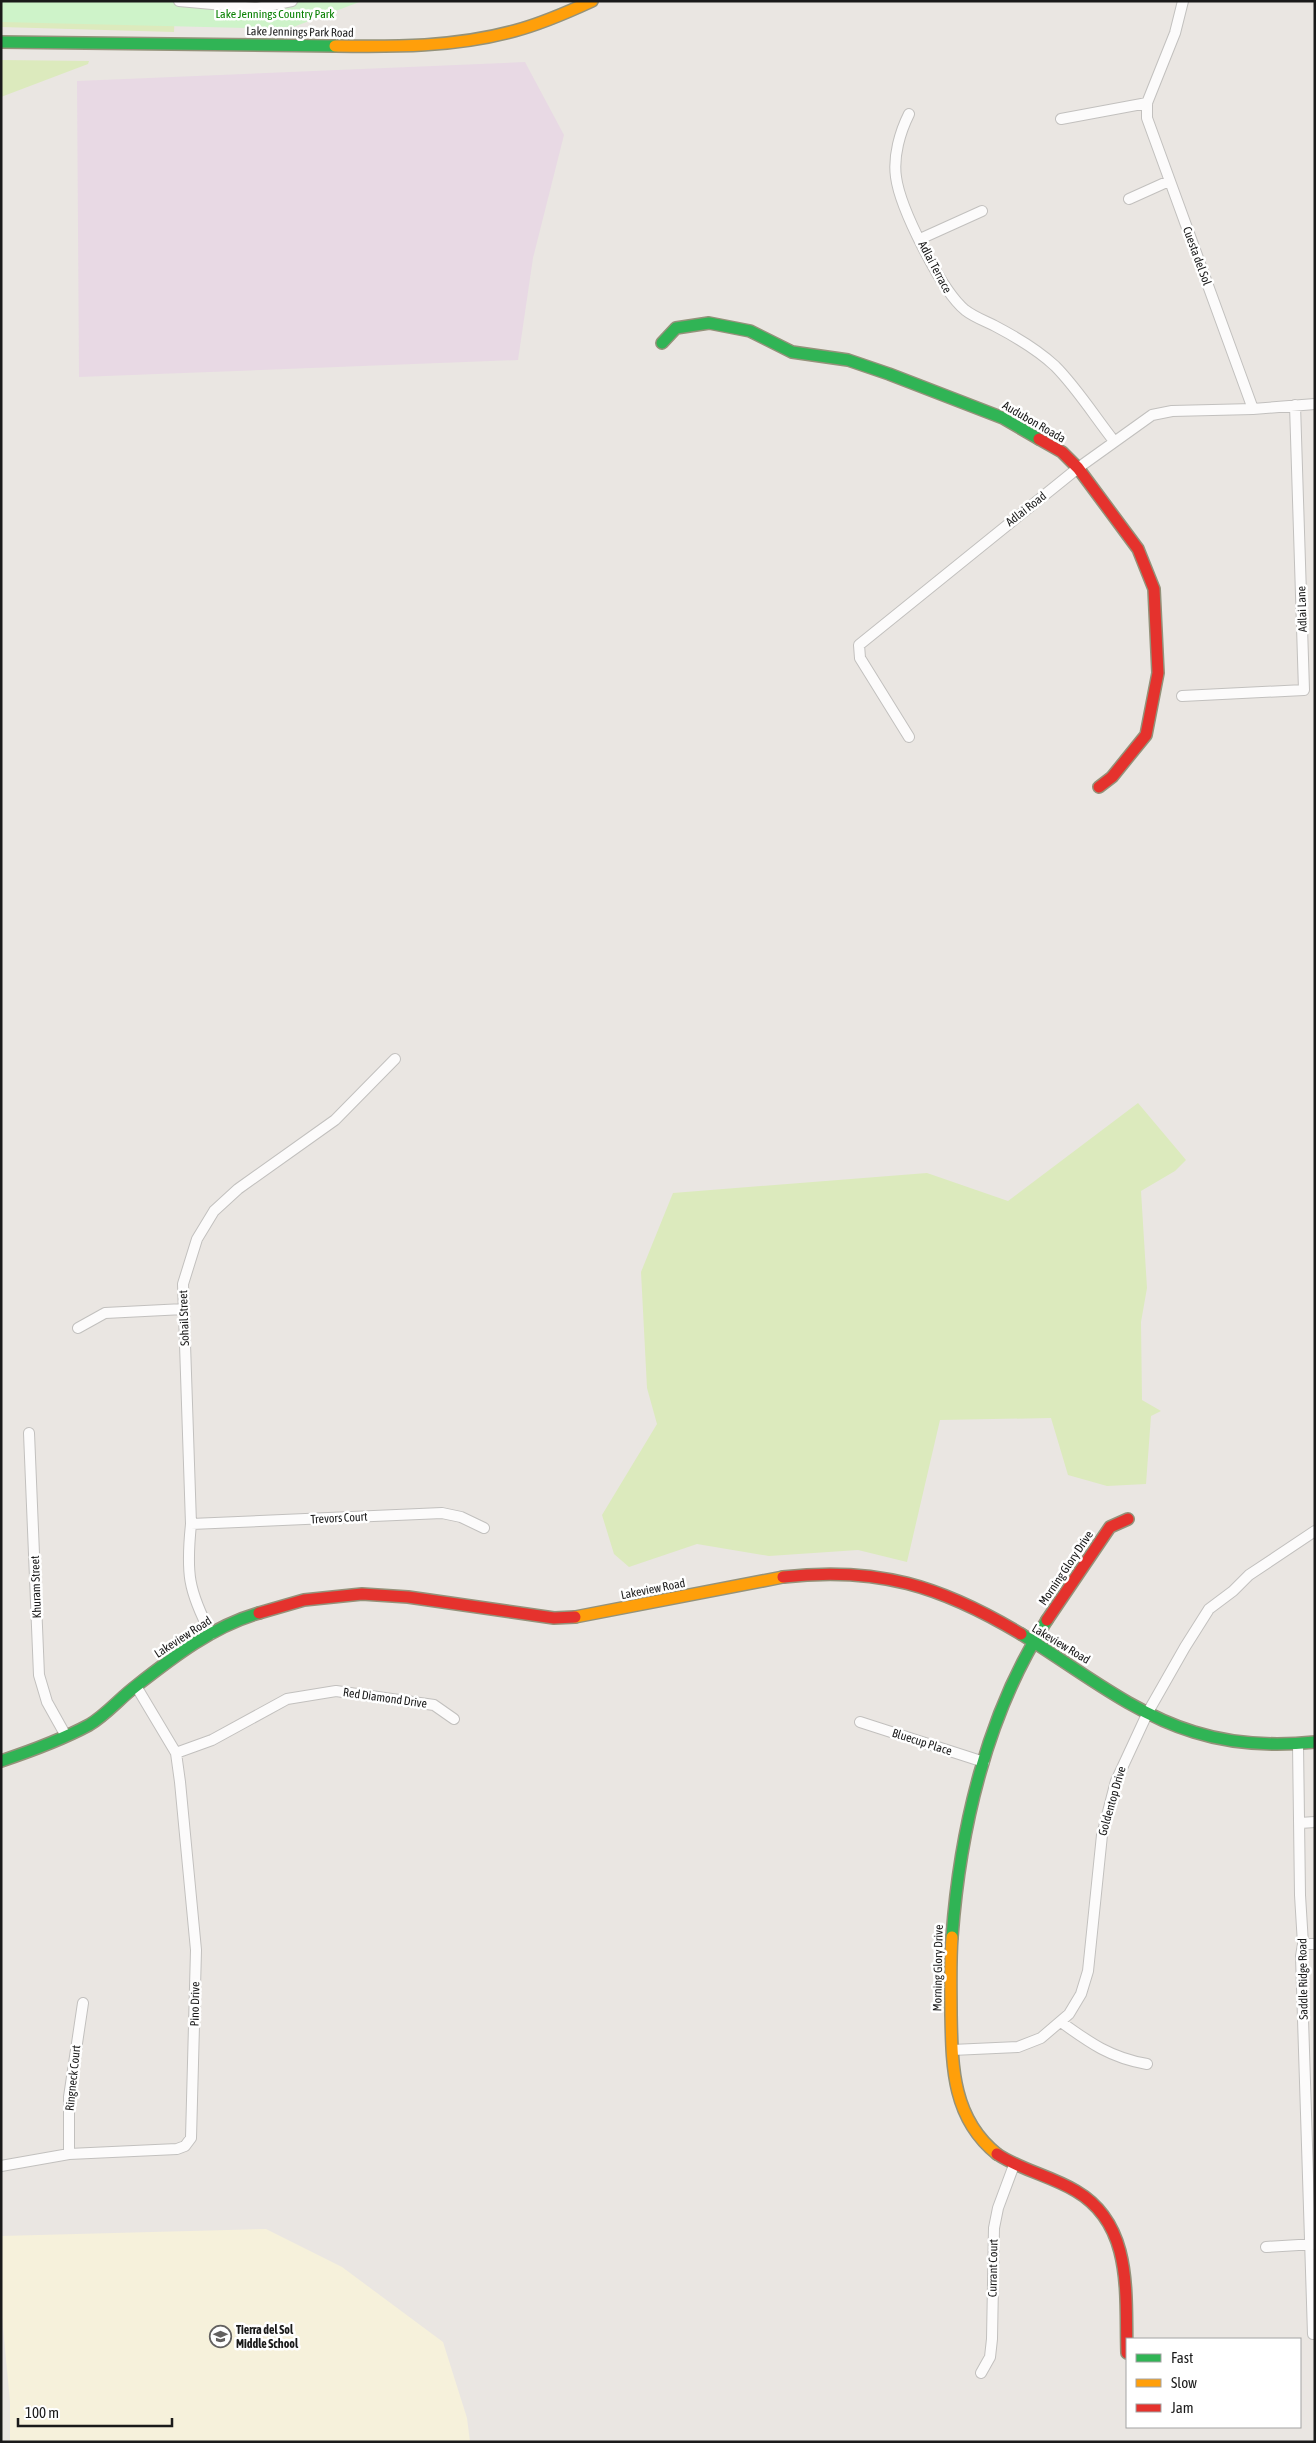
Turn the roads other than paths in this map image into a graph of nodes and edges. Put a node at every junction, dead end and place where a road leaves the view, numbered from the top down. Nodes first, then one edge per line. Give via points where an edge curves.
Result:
1 (179, 1) edge
2 (292, 1) edge
3 (592, 1) edge
4 (1183, 1) edge
5 (1, 42) edge
6 (1147, 103) junction
7 (909, 114) dead end
8 (1061, 119) dead end
9 (1169, 181) junction
10 (1130, 199) dead end
11 (982, 211) dead end
12 (920, 239) junction
13 (662, 343) dead end
14 (1315, 404) edge
15 (1295, 405) junction
16 (1253, 409) junction
17 (1114, 441) junction
18 (1078, 468) junction
19 (1182, 696) dead end
20 (909, 737) dead end
21 (1099, 787) dead end
22 (396, 1059) dead end
23 (184, 1309) junction
24 (78, 1328) dead end
25 (29, 1432) dead end
26 (1128, 1519) dead end
27 (191, 1524) junction
28 (484, 1528) dead end
29 (1315, 1531) edge
30 (211, 1634) junction
31 (1034, 1643) junction
32 (136, 1686) junction
33 (1148, 1712) junction
34 (454, 1719) dead end
35 (860, 1722) dead end
36 (66, 1736) junction
37 (1315, 1742) edge
38 (1298, 1744) junction
39 (176, 1753) junction
40 (1, 1760) edge
41 (984, 1762) junction
42 (1315, 1822) edge
43 (1300, 1823) junction
44 (1303, 1944) junction
45 (1315, 1944) edge
46 (83, 2003) dead end
47 (1061, 2022) junction
48 (952, 2050) junction
49 (1147, 2064) dead end
50 (1310, 2070) edge
51 (69, 2154) junction
52 (1014, 2165) junction
53 (1, 2166) edge
54 (1313, 2244) edge
55 (1266, 2247) dead end
56 (1313, 2334) dead end
57 (1126, 2338) edge
58 (981, 2372) dead end

1 - 2 street via 257,8
3 - 5 street, Lake Jennings Park Road via 577,10 522,30 446,45
4 - 6 street, Cuesta del Sol via 1175,32
6 - 8 street
6 - 9 street, Cuesta del Sol via 1147,118
7 - 12 street, Adlai Terrace via 896,153 896,176
9 - 10 street
9 - 16 street, Cuesta del Sol
11 - 12 street
12 - 17 street, Adlai Terrace via 951,297 966,310 1033,348 1055,367
13 - 18 street, Audubon Roada via 676,328 709,322 750,331 792,352 848,360 1003,418 1062,452
14 - 15 street, Adlai Road
15 - 16 street, Adlai Road
15 - 19 street, Adlai Lane via 1304,690
16 - 17 street, Adlai Road via 1172,411 1152,415
17 - 18 street, Adlai Road
18 - 20 street, Adlai Road via 859,645 860,658
18 - 21 street, Audubon Roada via 1138,549 1154,590 1158,673 1146,735 1112,777
22 - 23 street, Sohail Street via 335,1120 238,1189 214,1211 196,1239 188,1263 183,1284
23 - 24 street via 105,1313
23 - 27 street, Sohail Street
25 - 36 street, Khuram Street via 40,1675 47,1702
26 - 31 street, Morning Glory Drive via 1110,1527
27 - 28 street, Trevors Court via 442,1513 462,1517
27 - 30 street, Sohail Street via 187,1560 189,1582 195,1604
29 - 33 street, Goldentop Drive via 1249,1575 1209,1609
30 - 31 street, Lakeview Road via 241,1618 295,1603 352,1595 408,1597 554,1618 577,1617 799,1573 884,1577 926,1589 981,1612
30 - 32 street, Lakeview Road
31 - 33 street, Lakeview Road
31 - 41 street, Morning Glory Drive via 1010,1685
32 - 36 street, Lakeview Road via 90,1724
32 - 39 street, Pino Drive
33 - 38 street, Lakeview Road via 1181,1728 1229,1740
33 - 47 street, Goldentop Drive via 1116,1781 1102,1835 1085,1983 1076,2004
34 - 39 street, Red Diamond Drive via 434,1705 336,1691 287,1699 212,1740
35 - 41 street, Bluecup Place
36 - 40 street, Lakeview Road
37 - 38 street, Lakeview Road
38 - 43 street, Saddle Ridge Road
39 - 51 street, Pino Drive via 196,1950 192,2133 188,2143 177,2149
41 - 48 street, Morning Glory Drive via 965,1828 955,1892 949,1954
42 - 43 street
43 - 44 street, Saddle Ridge Road
44 - 45 street
44 - 50 street, Saddle Ridge Road
46 - 51 street, Ringneck Court via 69,2097
47 - 48 street, Goldentop Drive via 1041,2038 1018,2047
47 - 49 street via 1096,2048 1128,2061
48 - 52 street, Morning Glory Drive via 954,2087 967,2121 983,2142
50 - 54 street, Saddle Ridge Road
51 - 53 street, Pino Drive
52 - 57 street, Morning Glory Drive via 1075,2188 1091,2199 1110,2222 1119,2241 1123,2262
52 - 58 street, Currant Court via 994,2228 992,2339 990,2357
54 - 55 street
54 - 56 street, Saddle Ridge Road

